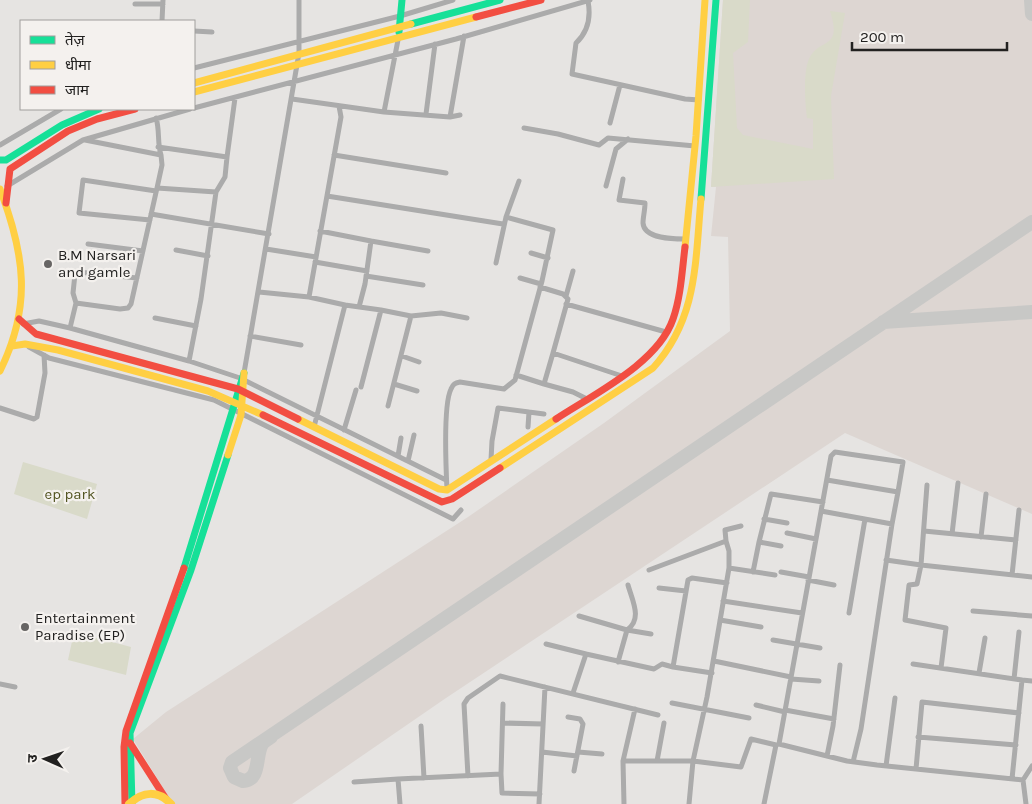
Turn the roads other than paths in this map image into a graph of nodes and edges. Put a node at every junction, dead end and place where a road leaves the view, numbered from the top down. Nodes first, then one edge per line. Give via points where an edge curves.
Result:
1 (299, 0) edge
2 (402, 0) edge
3 (453, 0) edge
4 (500, 0) edge
5 (541, 0) edge
6 (589, 0) edge
7 (704, 0) edge
8 (716, 0) edge
9 (163, 2) edge
10 (135, 4) dead end
11 (400, 16) junction
12 (162, 20) edge
13 (399, 28) junction
14 (195, 31) edge
15 (212, 32) dead end
16 (464, 36) junction
17 (398, 40) junction
18 (300, 41) junction
19 (435, 44) junction
20 (299, 53) junction
21 (396, 55) junction
22 (297, 67) junction
23 (195, 68) edge
24 (294, 81) junction
25 (195, 82) edge
26 (620, 85) junction
27 (195, 92) edge
28 (235, 98) junction
29 (292, 99) junction
30 (699, 100) junction
31 (339, 106) junction
32 (195, 107) edge
33 (59, 110) edge
34 (95, 110) edge
35 (131, 110) edge
36 (185, 110) edge
37 (384, 112) junction
38 (426, 114) junction
39 (460, 115) dead end
40 (450, 116) junction
41 (156, 118) junction
42 (610, 124) dead end
43 (524, 128) dead end
44 (628, 139) junction
45 (83, 140) junction
46 (0, 145) edge
47 (158, 147) junction
48 (695, 148) junction
49 (705, 151) junction
50 (161, 155) junction
51 (334, 155) junction
52 (227, 157) junction
53 (0, 160) edge
54 (446, 174) dead end
55 (623, 179) dead end
56 (520, 181) dead end
57 (606, 186) dead end
58 (3, 188) edge
59 (157, 189) junction
60 (216, 192) junction
61 (327, 196) junction
62 (151, 214) junction
63 (506, 217) junction
64 (150, 220) junction
65 (212, 224) junction
66 (503, 224) junction
67 (320, 232) junction
68 (269, 234) junction
69 (685, 239) junction
70 (697, 240) junction
71 (370, 241) junction
72 (88, 244) dead end
73 (266, 249) junction
74 (176, 250) dead end
75 (143, 251) junction
76 (428, 251) dead end
77 (531, 253) dead end
78 (208, 256) junction
79 (548, 258) junction
80 (315, 260) junction
81 (496, 263) dead end
82 (573, 271) dead end
83 (366, 274) junction
84 (136, 278) junction
85 (520, 278) dead end
86 (423, 285) dead end
87 (540, 286) junction
88 (259, 292) junction
89 (566, 296) junction
90 (309, 297) junction
91 (76, 303) junction
92 (566, 304) junction
93 (345, 305) junction
94 (359, 307) junction
95 (381, 310) junction
96 (412, 316) junction
97 (155, 318) dead end
98 (467, 318) dead end
99 (21, 322) junction
100 (196, 326) junction
101 (70, 328) junction
102 (666, 332) junction
103 (250, 336) junction
104 (25, 344) junction
105 (301, 345) dead end
106 (12, 346) junction
107 (553, 353) junction
108 (44, 355) junction
109 (402, 356) junction
110 (189, 361) junction
111 (419, 362) dead end
112 (0, 371) edge
113 (516, 375) junction
114 (622, 376) junction
115 (243, 377) junction
116 (394, 384) junction
117 (544, 384) junction
118 (361, 387) dead end
119 (241, 390) junction
120 (356, 390) dead end
121 (417, 390) dead end
122 (586, 399) junction
123 (238, 404) junction
124 (388, 406) dead end
125 (0, 408) edge
126 (232, 410) junction
127 (529, 412) junction
128 (544, 414) dead end
129 (241, 415) junction
130 (316, 416) junction
131 (314, 427) junction
132 (528, 427) dead end
133 (344, 430) junction
134 (414, 436) dead end
135 (401, 438) dead end
136 (398, 456) junction
137 (491, 460) junction
138 (408, 461) junction
139 (446, 480) junction
140 (827, 480) junction
141 (958, 483) dead end
142 (927, 485) dead end
143 (447, 490) junction
144 (898, 492) junction
145 (986, 494) dead end
146 (452, 499) junction
147 (822, 502) junction
148 (462, 510) dead end
149 (1019, 510) dead end
150 (821, 511) junction
151 (764, 519) junction
152 (865, 519) junction
153 (786, 523) dead end
154 (892, 524) junction
155 (741, 526) dead end
156 (924, 531) junction
157 (787, 533) dead end
158 (952, 534) junction
159 (981, 537) junction
160 (816, 539) junction
161 (1016, 540) junction
162 (726, 541) junction
163 (759, 542) junction
164 (781, 546) dead end
165 (886, 560) junction
166 (921, 565) junction
167 (730, 568) junction
168 (649, 570) dead end
169 (753, 572) junction
170 (781, 572) dead end
171 (775, 575) dead end
172 (1012, 575) junction
173 (1032, 577) edge
174 (808, 578) junction
175 (727, 583) junction
176 (628, 585) dead end
177 (834, 585) dead end
178 (659, 588) dead end
179 (686, 591) junction
180 (723, 601) junction
181 (973, 611) dead end
182 (802, 613) junction
183 (849, 613) dead end
184 (579, 616) dead end
185 (1032, 616) edge
186 (720, 620) junction
187 (761, 627) dead end
188 (627, 630) junction
189 (1019, 632) dead end
190 (652, 634) dead end
191 (984, 638) dead end
192 (773, 640) dead end
193 (546, 644) dead end
194 (796, 644) junction
195 (820, 648) dead end
196 (586, 654) junction
197 (714, 661) junction
198 (618, 662) junction
199 (913, 664) dead end
200 (840, 665) dead end
201 (674, 667) junction
202 (941, 668) junction
203 (712, 673) junction
204 (979, 673) junction
205 (791, 678) junction
206 (1014, 679) junction
207 (1022, 680) junction
208 (819, 681) dead end
209 (1032, 681) edge
210 (0, 684) edge
211 (15, 687) dead end
212 (545, 687) junction
213 (574, 693) junction
214 (895, 698) dead end
215 (672, 703) dead end
216 (503, 704) dead end
217 (756, 705) dead end
218 (635, 709) junction
219 (704, 711) junction
220 (785, 711) junction
221 (1019, 712) junction
222 (658, 715) dead end
223 (568, 717) dead end
224 (749, 718) dead end
225 (834, 719) junction
226 (503, 723) junction
227 (664, 723) dead end
228 (543, 724) junction
229 (422, 726) dead end
230 (918, 737) junction
231 (130, 742) junction
232 (777, 745) junction
233 (1016, 745) junction
234 (542, 752) junction
235 (577, 754) junction
236 (602, 754) dead end
237 (827, 756) junction
238 (623, 761) junction
239 (657, 761) junction
240 (693, 762) junction
241 (853, 762) junction
242 (886, 766) junction
243 (1032, 766) edge
244 (916, 770) junction
245 (574, 771) dead end
246 (501, 774) junction
247 (468, 776) junction
248 (424, 778) junction
249 (398, 779) junction
250 (1012, 779) junction
251 (1023, 780) junction
252 (354, 782) dead end
253 (540, 794) junction
254 (129, 804) edge
255 (170, 804) edge
256 (400, 804) edge
257 (539, 804) edge
258 (624, 804) edge
259 (690, 804) edge
260 (764, 804) edge
261 (1026, 804) edge

1 - 18 street
2 - 11 street
3 - 11 street
4 - 13 street
5 - 17 street
6 - 16 street
6 - 26 street via 590,16 584,36 576,43 572,74
7 - 30 street
8 - 49 street
9 - 10 street
9 - 12 street
11 - 13 street
11 - 18 street
13 - 17 street
13 - 20 street
14 - 15 street
16 - 19 street
16 - 40 street
17 - 21 street
17 - 22 street
18 - 20 street
18 - 23 street
19 - 21 street
19 - 38 street
20 - 22 street
20 - 25 street
21 - 24 street
21 - 37 street
22 - 24 street
22 - 27 street
24 - 28 street
24 - 29 street
26 - 30 street
26 - 42 street
28 - 32 street
28 - 52 street
29 - 31 street
29 - 68 street
30 - 48 street
31 - 37 street
31 - 51 street via 341,117
33 - 46 street
34 - 53 street via 60,124 6,160
35 - 58 street via 68,131 10,169
36 - 41 street
37 - 38 street
38 - 40 street
39 - 40 street
41 - 45 street
41 - 47 street
43 - 44 street via 599,145 608,138
44 - 48 street
44 - 57 street via 616,149
45 - 50 street
45 - 58 street
47 - 50 street
47 - 52 street
48 - 49 street
48 - 69 street
49 - 70 street
50 - 59 street
51 - 54 street
51 - 61 street
52 - 60 street via 225,177
55 - 69 street via 619,200 645,203 645,228 662,238
56 - 63 street
58 - 99 street via 22,266
59 - 60 street
59 - 62 street
59 - 64 street via 83,180 79,213
60 - 65 street
61 - 66 street
61 - 67 street
62 - 64 street
62 - 65 street
63 - 66 street
63 - 79 street via 553,230
64 - 75 street
65 - 68 street
65 - 78 street
66 - 81 street
67 - 71 street
67 - 80 street
68 - 73 street
69 - 70 street
69 - 102 street via 680,291 673,320
70 - 146 street via 692,295 685,322 671,350 653,368
71 - 76 street
71 - 83 street
72 - 75 street
73 - 80 street
73 - 88 street
74 - 78 street
75 - 84 street
77 - 79 street
78 - 100 street
79 - 87 street
80 - 83 street
80 - 90 street
82 - 89 street
83 - 86 street
83 - 94 street
84 - 91 street via 128,308
84 - 91 street via 78,272 73,293
85 - 87 street
87 - 89 street
87 - 113 street
88 - 90 street
88 - 103 street
89 - 92 street
90 - 93 street
91 - 101 street
92 - 102 street
92 - 107 street
93 - 94 street
93 - 130 street
94 - 95 street
95 - 96 street
95 - 118 street
96 - 98 street via 441,313
96 - 109 street
97 - 100 street
99 - 101 street via 39,321
99 - 106 street
99 - 119 street via 36,334
100 - 110 street
101 - 110 street
102 - 114 street via 644,361
103 - 105 street
103 - 115 street
104 - 106 street
104 - 108 street
104 - 123 street via 157,376
106 - 112 street
107 - 114 street
107 - 117 street
108 - 125 street via 45,373 37,417 34,419
108 - 126 street via 214,400
109 - 111 street
109 - 116 street
110 - 115 street
113 - 117 street
113 - 139 street via 515,380 504,388 460,382 453,385 446,427
114 - 122 street
115 - 119 street
115 - 130 street
116 - 121 street
116 - 124 street
117 - 122 street
119 - 123 street
119 - 131 street
120 - 133 street
122 - 137 street
123 - 126 street
123 - 129 street
123 - 146 street via 442,502
126 - 129 street
126 - 254 street via 183,572 126,731 124,747
127 - 128 street
127 - 132 street
127 - 137 street via 501,408 496,411
129 - 148 street via 453,519
129 - 231 street via 191,570 130,732
130 - 131 street
130 - 133 street
131 - 143 street via 439,489
133 - 136 street
134 - 138 street
135 - 136 street
136 - 138 street
137 - 143 street
138 - 139 street
139 - 143 street
140 - 144 street
140 - 144 street via 831,456 835,452 903,462
140 - 147 street
141 - 158 street
142 - 156 street
143 - 146 street
144 - 154 street
145 - 159 street
147 - 150 street
147 - 151 street via 771,494
149 - 161 street
150 - 152 street
150 - 160 street
151 - 153 street
151 - 163 street
152 - 154 street
152 - 183 street
154 - 165 street
155 - 162 street via 725,530
156 - 158 street
156 - 166 street
157 - 160 street
158 - 159 street
159 - 161 street
160 - 174 street
161 - 172 street
162 - 167 street
162 - 168 street
163 - 164 street
163 - 169 street
165 - 166 street
165 - 241 street via 861,729
166 - 172 street
166 - 202 street via 918,584 910,585 905,620 946,628
167 - 169 street
167 - 175 street
169 - 171 street
170 - 174 street
172 - 173 street
174 - 177 street
174 - 182 street
175 - 179 street via 692,578 688,580
175 - 180 street
176 - 188 street via 637,616 633,626
178 - 179 street
179 - 201 street
180 - 182 street
180 - 186 street
181 - 185 street
182 - 194 street
184 - 188 street
186 - 187 street
186 - 197 street
188 - 190 street
188 - 198 street
189 - 206 street
191 - 204 street
192 - 194 street
193 - 196 street
194 - 195 street
194 - 205 street
196 - 198 street
196 - 213 street
197 - 203 street
197 - 205 street
198 - 201 street via 654,669 662,664
199 - 202 street
200 - 225 street
201 - 203 street
202 - 204 street
203 - 219 street
204 - 206 street
205 - 208 street
205 - 220 street
206 - 207 street
207 - 209 street
207 - 221 street
210 - 211 street
212 - 213 street
212 - 228 street
212 - 247 street via 500,676 468,698 464,704
213 - 218 street
214 - 242 street
215 - 219 street
216 - 226 street
217 - 220 street
218 - 222 street
218 - 238 street
219 - 224 street
219 - 240 street
220 - 225 street
220 - 232 street
221 - 230 street via 924,702
221 - 233 street
223 - 235 street via 582,720
225 - 237 street
226 - 228 street
226 - 246 street
227 - 239 street
228 - 234 street
229 - 248 street
230 - 233 street
230 - 244 street
231 - 254 street
231 - 255 street
232 - 237 street
232 - 240 street via 750,739 741,767
232 - 260 street
233 - 250 street
234 - 235 street
234 - 253 street
235 - 236 street
235 - 245 street
237 - 241 street
238 - 239 street
238 - 258 street
239 - 240 street
240 - 259 street
241 - 242 street
242 - 244 street
243 - 251 street
244 - 250 street
246 - 247 street
246 - 253 street via 502,794
247 - 248 street
248 - 249 street
249 - 252 street
249 - 256 street
250 - 251 street
251 - 261 street
253 - 257 street
254 - 255 street, bridge via 139,795 149,793 161,796

